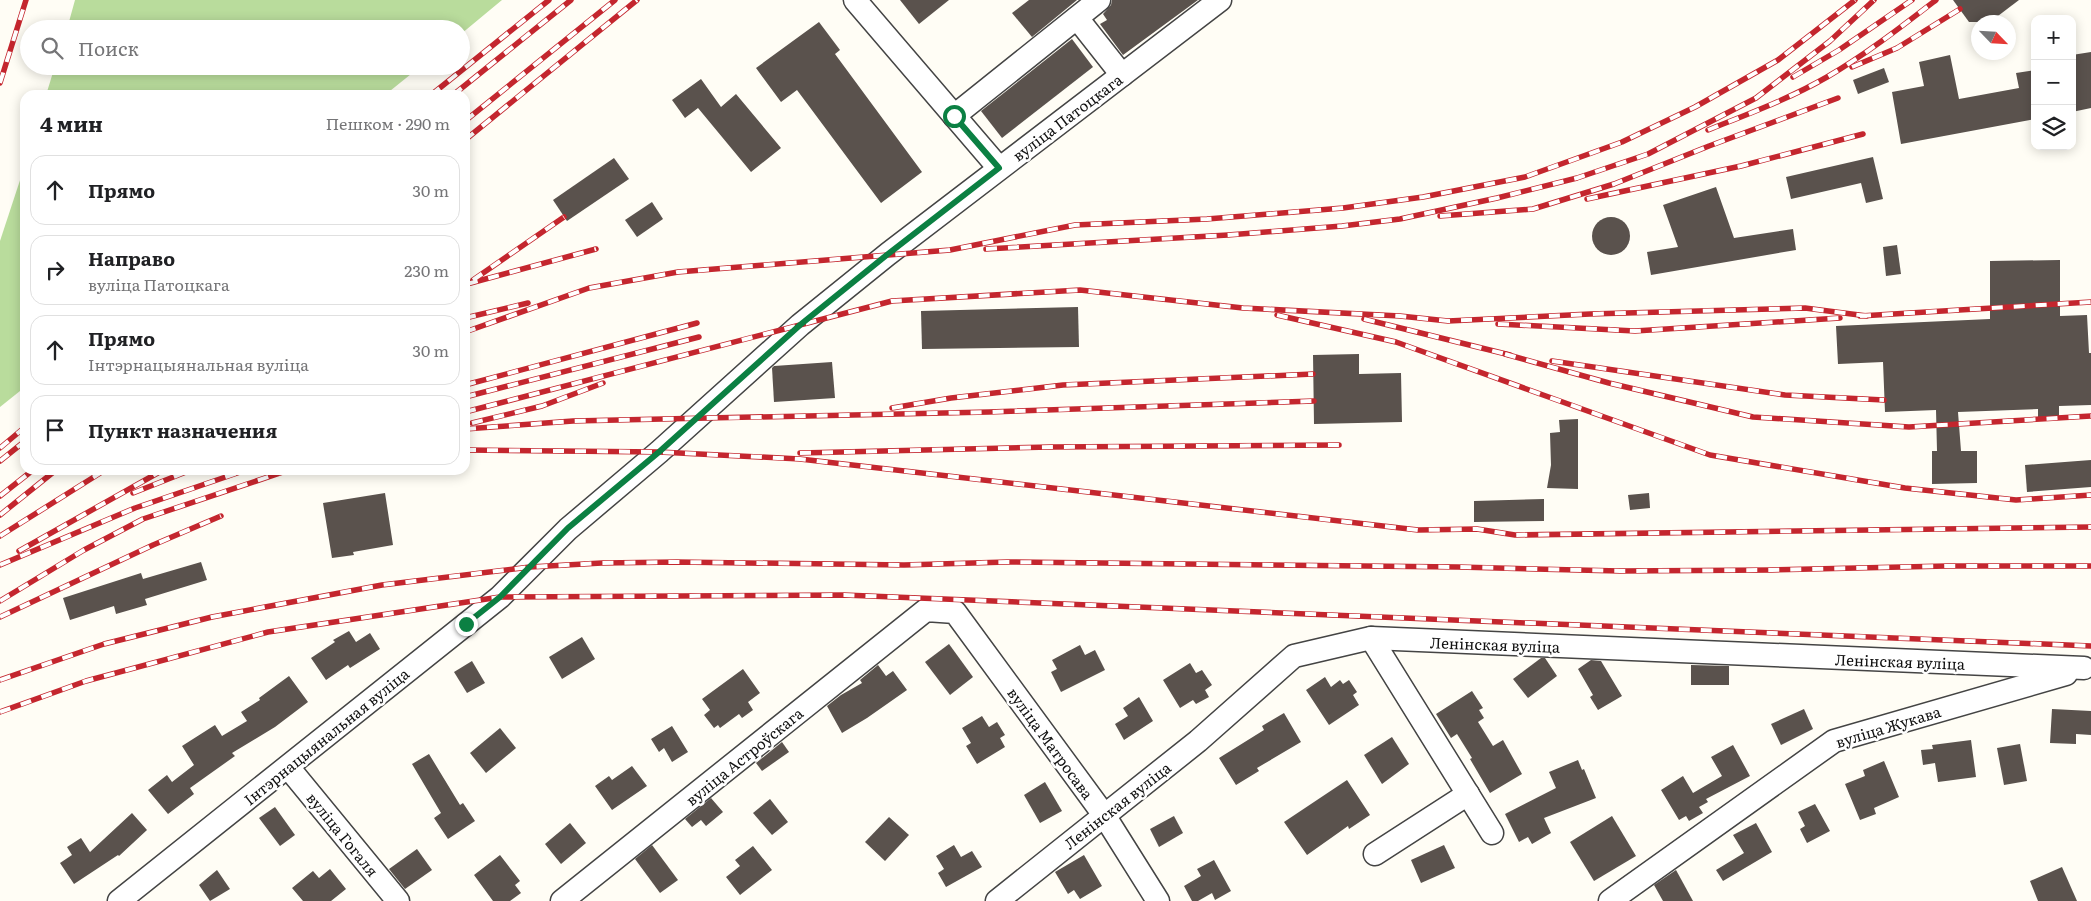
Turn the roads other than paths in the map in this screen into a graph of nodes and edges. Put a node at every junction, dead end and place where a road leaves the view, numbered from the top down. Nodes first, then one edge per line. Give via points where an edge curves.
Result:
1 (855, 0) edge
2 (1099, 0) edge
3 (1220, 0) edge
4 (1077, 18) junction
5 (1122, 75) junction
6 (954, 116) junction
7 (999, 168) junction
8 (530, 567) joint
9 (926, 610) joint
10 (1371, 638) junction
11 (2087, 669) edge
12 (288, 767) junction
13 (1468, 794) junction
14 (1104, 815) junction
15 (1492, 833) dead end
16 (1375, 854) dead end
17 (119, 901) edge
18 (398, 901) edge
19 (562, 901) edge
20 (997, 901) edge
21 (1158, 901) edge
22 (1610, 901) edge

1 - 6 street
2 - 4 street
3 - 5 street, вуліца Патоцкага
4 - 5 street
4 - 6 street
5 - 7 street, вуліца Патоцкага
6 - 7 street
7 - 8 street, вуліца Патоцкага via 800,325 659,452 568,528
8 - 12 street, Інтэрнацыянальная вуліца via 500,597
9 - 14 street, вуліца Матросава via 955,612
9 - 19 street, вуліца Астроўскага
10 - 11 street, Ленінская вуліца
10 - 13 street
10 - 14 street, Ленінская вуліца via 1294,656 1198,741
11 - 22 street, вуліца Жукава via 1834,741
12 - 17 street, Інтэрнацыянальная вуліца
12 - 18 street, вуліца Гогаля
13 - 15 street
13 - 16 street
14 - 20 street, Ленінская вуліца
14 - 21 street, вуліца Матросава

